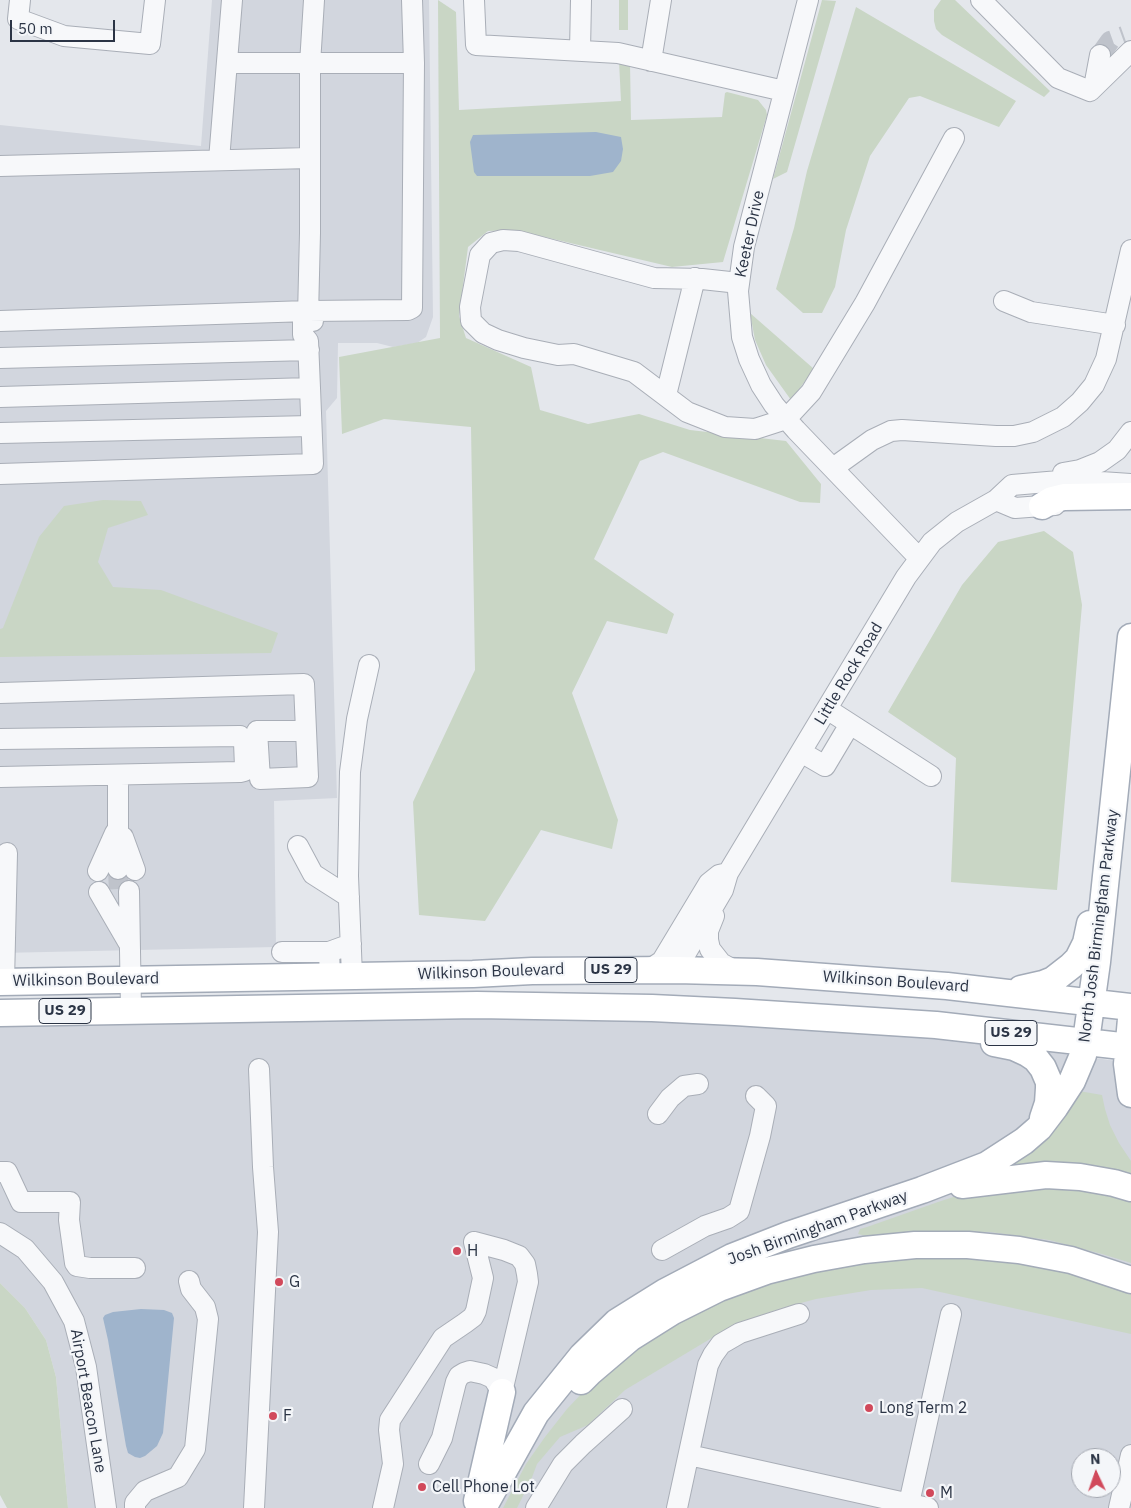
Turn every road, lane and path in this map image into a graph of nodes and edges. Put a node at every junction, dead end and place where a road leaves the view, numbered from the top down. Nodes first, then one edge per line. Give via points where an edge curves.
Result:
1 (20, 0) edge
2 (154, 0) edge
3 (232, 0) edge
4 (314, 0) edge
5 (412, 0) edge
6 (474, 0) edge
7 (581, 0) edge
8 (661, 0) edge
9 (808, 0) edge
10 (981, 0) edge
11 (1129, 41) edge
12 (580, 51) junction
13 (1100, 55) tunnel mouth
14 (651, 61) junction
15 (227, 63) junction
16 (310, 64) junction
17 (414, 64) junction
18 (1094, 87) junction
19 (784, 91) junction
20 (954, 138) dead end
21 (310, 158) junction
22 (219, 160) junction
23 (0, 166) edge
24 (1131, 250) edge
25 (695, 278) junction
26 (739, 283) junction
27 (1004, 301) dead end
28 (308, 314) junction
29 (0, 321) edge
30 (1114, 324) junction
31 (308, 346) junction
32 (0, 358) edge
33 (310, 388) junction
34 (666, 395) junction
35 (0, 397) edge
36 (786, 419) junction
37 (312, 426) junction
38 (1131, 432) edge
39 (0, 433) edge
40 (833, 468) junction
41 (0, 474) edge
42 (1131, 484) edge
43 (1036, 495) junction
44 (1131, 496) edge
45 (1131, 507) edge
46 (919, 558) junction
47 (1131, 637) edge
48 (369, 665) dead end
49 (0, 693) edge
50 (828, 709) junction
51 (850, 724) junction
52 (306, 731) dead end
53 (0, 739) edge
54 (802, 752) junction
55 (118, 775) junction
56 (931, 776) dead end
57 (0, 777) edge
58 (118, 826) junction
59 (298, 846) dead end
60 (7, 853) dead end
61 (728, 873) junction
62 (1105, 890) junction
63 (118, 892) tunnel mouth
64 (722, 892) junction
65 (349, 897) junction
66 (351, 944) junction
67 (282, 952) dead end
68 (337, 968) junction
69 (640, 970) junction
70 (676, 970) junction
71 (745, 972) junction
72 (130, 980) junction
73 (2, 982) edge
74 (1001, 991) junction
75 (1091, 1002) junction
76 (305, 1007) junction
77 (1131, 1007) edge
78 (131, 1010) junction
79 (0, 1013) edge
80 (1131, 1019) edge
81 (936, 1025) junction
82 (1086, 1041) junction
83 (1129, 1046) edge
84 (259, 1069) dead end
85 (698, 1084) dead end
86 (1131, 1094) edge
87 (756, 1096) dead end
88 (658, 1114) dead end
89 (1039, 1128) junction
90 (4, 1172) edge
91 (1131, 1188) edge
92 (922, 1190) junction
93 (0, 1233) edge
94 (662, 1250) dead end
95 (135, 1268) dead end
96 (1131, 1280) edge
97 (189, 1281) dead end
98 (800, 1314) dead end
99 (951, 1314) dead end
100 (502, 1392) junction
101 (622, 1409) dead end
102 (520, 1444) junction
103 (689, 1455) junction
104 (1131, 1455) edge
105 (429, 1464) dead end
106 (915, 1507) edge
107 (106, 1508) edge
108 (135, 1508) edge
109 (254, 1508) edge
110 (383, 1508) edge
111 (476, 1508) edge
112 (483, 1508) edge
113 (536, 1508) edge
114 (677, 1508) edge
115 (1119, 1508) edge

1 - 2 street via 18,19 64,36 150,44
3 - 15 street
4 - 16 street
5 - 17 street
6 - 12 street via 476,45
7 - 12 street
8 - 14 street
9 - 19 street, Keeter Drive
10 - 18 street via 1058,78 1090,91
11 - 18 street
12 - 14 street via 618,53
13 - 18 street
14 - 19 street
15 - 16 street
15 - 22 street
16 - 17 street
16 - 21 street
17 - 28 street via 412,308
19 - 26 street, Keeter Drive via 744,247
20 - 36 street via 816,384
21 - 22 street
21 - 28 street
22 - 23 street
24 - 30 street
25 - 26 street
25 - 34 street
25 - 34 street via 654,278 519,241 504,240 492,244 480,255 470,307 471,321 483,333 524,348 558,355 574,354 634,372
26 - 36 street, Keeter Drive via 739,314 749,360 761,385
27 - 30 street via 1031,312
28 - 29 street
28 - 31 street via 302,321
30 - 40 street via 1106,359 1094,385 1080,402 1049,425 1014,436 891,431 872,440
31 - 32 street
31 - 33 street
33 - 35 street
33 - 37 street
34 - 36 street via 687,412 725,426 755,429
36 - 40 street, Keeter Drive
37 - 39 street
37 - 41 street via 313,464
38 - 43 street via 1117,450 1100,462 1041,478
40 - 46 street, Keeter Drive
42 - 43 street, Little Rock Road via 1071,480
43 - 44 main road via 1052,500
43 - 45 street, Little Rock Road
43 - 46 street, Little Rock Road via 1015,508 996,500 946,529
46 - 50 street, Little Rock Road
47 - 62 main road, North Josh Birmingham Parkway
48 - 65 street via 350,772
49 - 52 street via 304,684
50 - 51 street
50 - 54 street, Little Rock Road
51 - 54 street via 825,766
51 - 56 street
53 - 55 street via 240,736 244,742 244,771
54 - 61 street, Little Rock Road
55 - 57 street
55 - 58 street
58 - 58 street via 117,870
59 - 65 street via 313,874
60 - 73 street
61 - 64 street, Little Rock Road
61 - 69 street, Little Rock Road via 709,883 662,961
62 - 74 main road via 1098,898 1086,943 1071,966 1044,984
62 - 75 main road, North Josh Birmingham Parkway
63 - 72 street via 129,944
64 - 70 street, Little Rock Road
64 - 71 street via 708,931 709,943 721,962
65 - 66 street
66 - 68 street
66 - 68 street
67 - 68 street
68 - 69 main road, Wilkinson Boulevard / US 29
68 - 72 main road, Wilkinson Boulevard / US 29
69 - 70 main road, Wilkinson Boulevard / US 29
70 - 71 main road, Wilkinson Boulevard / US 29
70 - 76 main road via 663,983 648,986 346,991 316,997
71 - 74 main road, Wilkinson Boulevard / US 29
72 - 73 main road, Wilkinson Boulevard / US 29
72 - 78 street
74 - 75 main road, Wilkinson Boulevard / US 29
75 - 77 main road, Wilkinson Boulevard / US 29
75 - 82 main road, North Josh Birmingham Parkway
76 - 78 main road, Wilkinson Boulevard / US 29
76 - 81 main road, Wilkinson Boulevard / US 29 via 652,1008
78 - 79 main road, Wilkinson Boulevard / US 29
80 - 83 main road
81 - 82 main road, Wilkinson Boulevard / US 29
81 - 89 main road via 952,1036 1014,1047 1036,1059 1047,1076 1049,1088
82 - 83 main road, Wilkinson Boulevard / US 29
82 - 89 main road, North Josh Birmingham Parkway via 1072,1081
83 - 86 main road via 1127,1064
84 - 109 street via 268,1232
85 - 88 street via 684,1086
87 - 94 street via 766,1106 739,1211
89 - 92 main road, North Josh Birmingham Parkway via 998,1159
90 - 95 street via 21,1202 70,1202 69,1220 77,1266
91 - 92 main road via 1080,1177 1046,1175
92 - 102 main road, Josh Birmingham Parkway via 732,1257 617,1322 582,1356 536,1413
93 - 107 street, Airport Beacon Lane via 25,1249 53,1282 74,1321 86,1366
96 - 102 main road, Josh Birmingham Parkway via 1071,1260 1020,1250 968,1246 864,1250 766,1271 719,1288 630,1338 590,1372
97 - 108 street via 205,1307 208,1320 195,1449 178,1477 146,1490 135,1502
98 - 103 street via 740,1333 721,1344 712,1355
99 - 106 street
100 - 105 street via 493,1378 484,1374 470,1371 459,1376 442,1438
100 - 110 street via 528,1282 527,1274 519,1256 474,1242 483,1278 476,1311 473,1317 443,1338 390,1420 393,1464
100 - 111 main road
101 - 113 street via 563,1464
102 - 112 main road, Josh Birmingham Parkway
103 - 106 street
103 - 114 street
104 - 115 street

